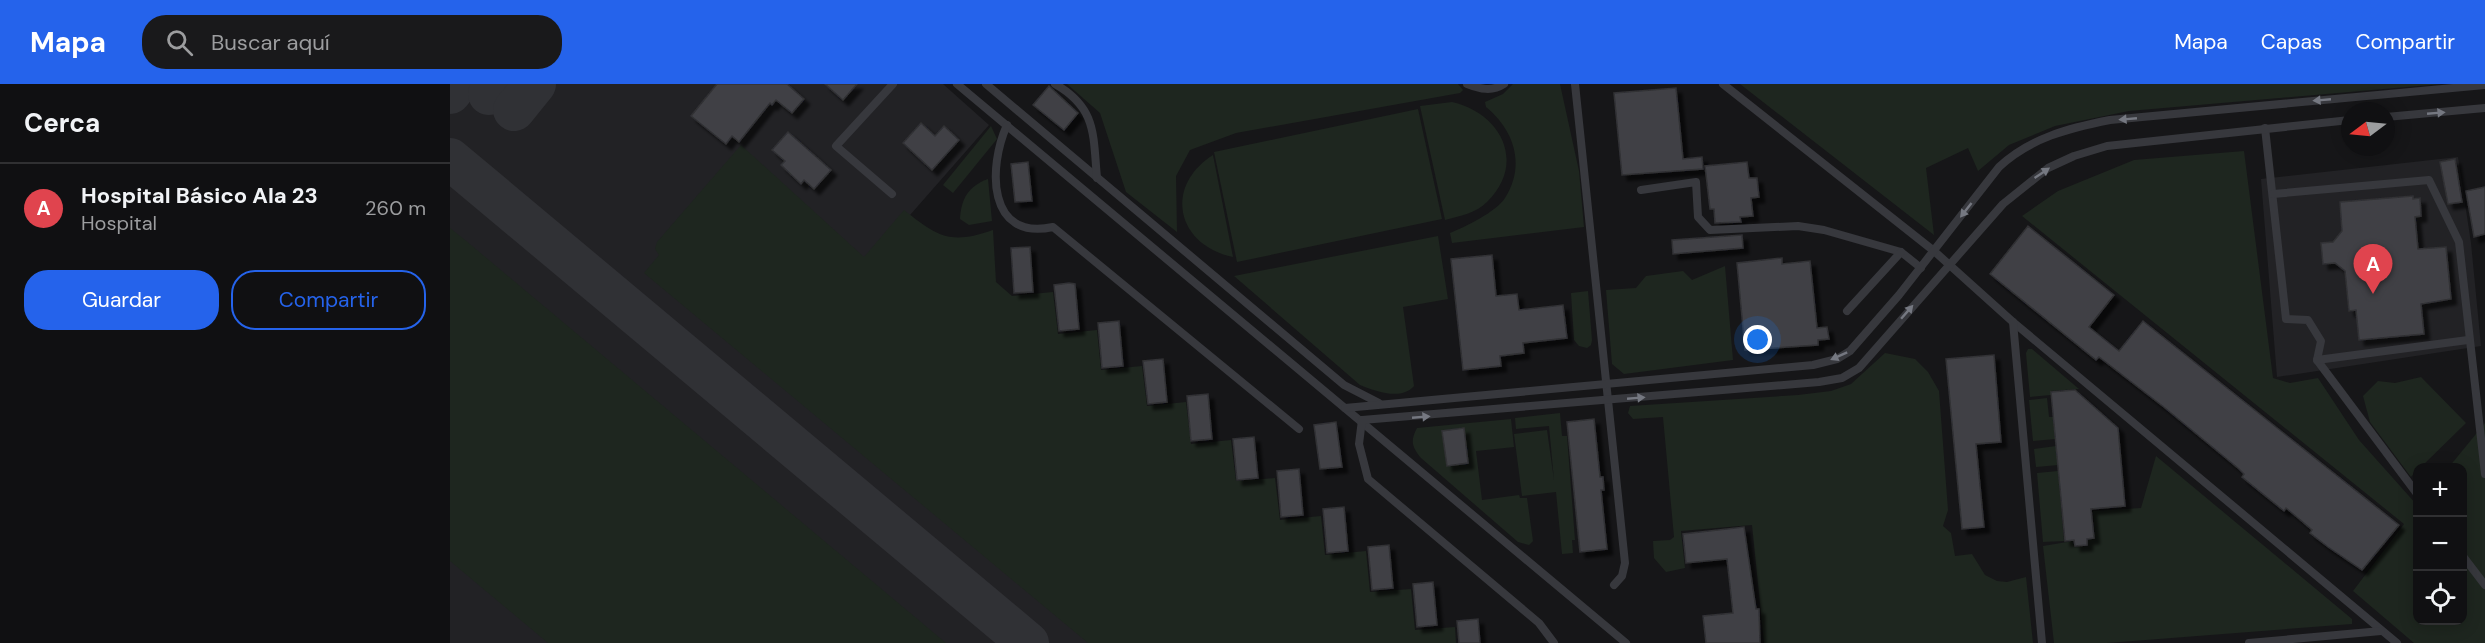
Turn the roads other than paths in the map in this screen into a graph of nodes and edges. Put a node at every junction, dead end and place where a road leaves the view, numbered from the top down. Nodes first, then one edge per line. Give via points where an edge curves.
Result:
1 (893, 84) edge
2 (957, 84) edge
3 (986, 84) edge
4 (1056, 84) edge
5 (1467, 84) edge
6 (1504, 84) edge
7 (1575, 84) edge
8 (1723, 84) edge
9 (2485, 85) edge
10 (2485, 108) edge
11 (2395, 116) edge
12 (2341, 121) edge
13 (1007, 125) junction
14 (2265, 128) junction
15 (1097, 178) junction
16 (1641, 190) dead end
17 (892, 194) dead end
18 (2273, 194) junction
19 (1934, 251) junction
20 (1901, 252) junction
21 (1947, 265) junction
22 (1921, 268) junction
23 (1847, 311) dead end
24 (2013, 322) junction
25 (2468, 340) junction
26 (2317, 360) junction
27 (1608, 383) junction
28 (1610, 400) junction
29 (1396, 403) junction
30 (1382, 404) junction
31 (1346, 408) junction
32 (1399, 419) junction
33 (1362, 420) junction
34 (1299, 429) dead end
35 (2485, 474) edge
36 (2413, 488) edge
37 (2467, 560) edge
38 (1614, 585) dead end
39 (2485, 585) edge
40 (2381, 631) junction
41 (2326, 640) edge
42 (1554, 643) edge
43 (1626, 643) edge
44 (2042, 643) edge
45 (2249, 643) edge
46 (2397, 643) edge

1 - 17 lane via 836,146
2 - 13 lane
3 - 15 lane
4 - 15 lane via 1087,112
5 - 6 lane via 1491,89
7 - 27 lane
8 - 19 lane
9 -> 19 lane via 2079,126 2016,152 1999,167
11 -> 10 lane
12 - 14 lane
13 - 31 lane
13 - 34 lane via 995,162 997,191 1008,219 1019,227 1053,227
14 - 18 lane
21 -> 14 lane via 2003,204 2048,168 2074,156 2107,146
15 - 30 lane via 1344,385
16 - 20 lane via 1696,182 1698,217 1710,230 1798,226
18 - 25 lane via 2429,180 2459,242
18 - 26 lane via 2286,319 2308,320 2321,341
19 - 21 lane
19 - 22 lane
20 - 22 lane
20 - 23 lane
21 - 24 lane
28 -> 21 lane via 1842,378 1859,368
22 -> 27 lane via 1850,351 1837,359 1813,365
24 - 40 lane
24 - 44 lane
25 - 26 lane
25 - 35 lane
26 - 36 lane
27 - 28 lane
27 - 29 lane
32 -> 28 lane
28 - 38 lane via 1625,563 1622,576
29 - 30 lane
29 - 32 lane
30 - 31 lane
31 - 33 lane
32 - 33 lane
33 - 42 lane via 1359,444 1368,479 1539,623
33 - 43 lane
37 - 39 lane
40 - 41 lane
40 - 46 lane
41 - 45 lane

